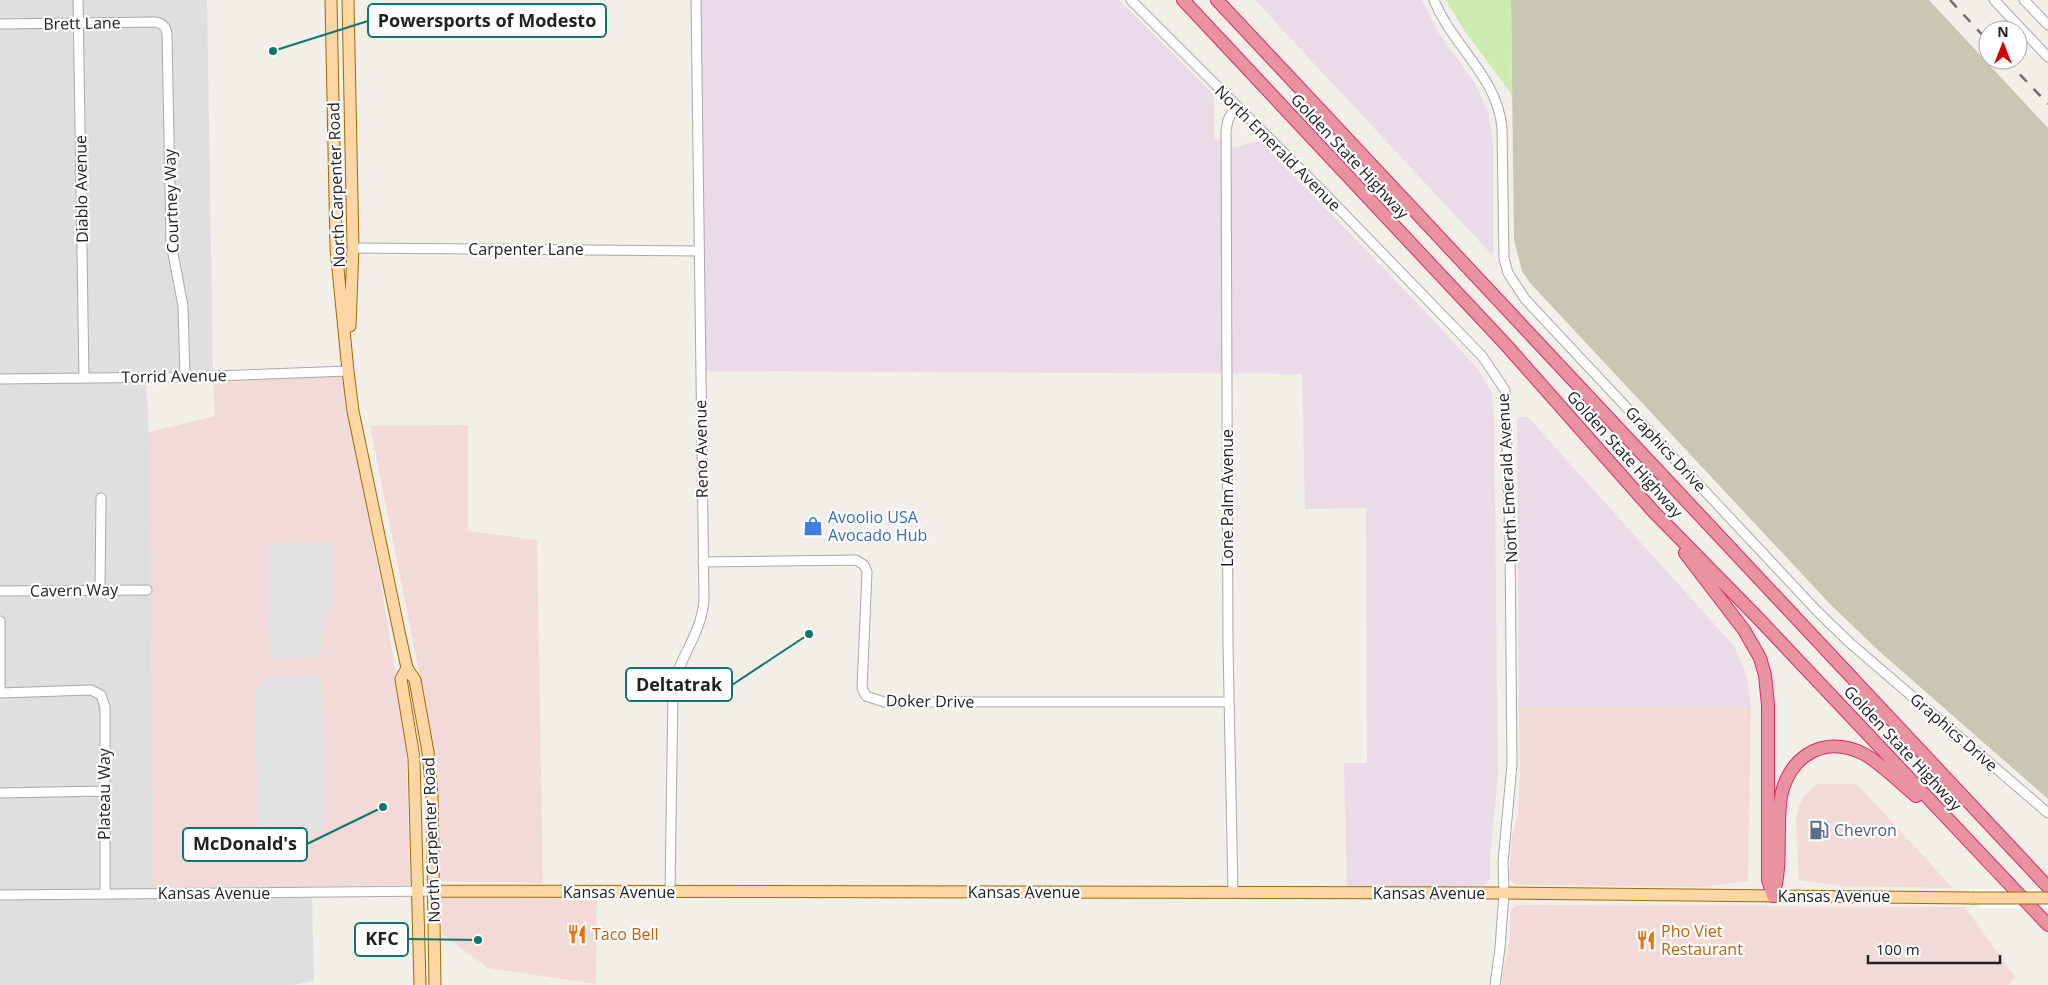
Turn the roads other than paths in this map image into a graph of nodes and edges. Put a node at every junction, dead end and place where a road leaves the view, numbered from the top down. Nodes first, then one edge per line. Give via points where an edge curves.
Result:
1 (78, 0) edge
2 (332, 0) edge
3 (348, 0) edge
4 (696, 0) edge
5 (1131, 0) edge
6 (1183, 0) edge
7 (1217, 0) edge
8 (1434, 0) edge
9 (1994, 0) edge
10 (2024, 0) edge
11 (332, 12) junction
12 (78, 23) junction
13 (0, 24) edge
14 (163, 25) joint
15 (2048, 25) edge
16 (2048, 57) edge
17 (350, 92) junction
18 (1236, 106) junction
19 (334, 148) junction
20 (352, 248) junction
21 (699, 251) junction
22 (348, 370) junction
23 (185, 377) junction
24 (84, 378) junction
25 (0, 379) edge
26 (101, 498) dead end
27 (1652, 510) junction
28 (703, 562) junction
29 (100, 590) junction
30 (147, 590) dead end
31 (0, 591) edge
32 (0, 621) edge
33 (407, 668) junction
34 (0, 693) edge
35 (1229, 702) junction
36 (104, 791) junction
37 (0, 793) edge
38 (2048, 813) edge
39 (1958, 831) junction
40 (2048, 887) edge
41 (418, 892) junction
42 (434, 892) junction
43 (670, 892) junction
44 (1233, 893) junction
45 (1504, 893) junction
46 (105, 894) junction
47 (0, 895) edge
48 (1773, 896) junction
49 (2048, 898) edge
50 (2048, 925) edge
51 (420, 985) edge
52 (435, 985) edge
53 (1495, 985) edge

1 - 12 street, Diablo Avenue
2 - 11 main road, North Carpenter Road
3 - 17 main road, North Carpenter Road
4 - 21 street, Reno Avenue
5 - 18 street, North Emerald Avenue
6 - 27 highway, Golden State Highway via 1507,346
7 - 40 highway, Golden State Highway
8 - 38 street, Graphics Drive via 1449,28 1486,80 1499,107 1504,258 1508,273 1520,293 1850,643
9 - 16 street
10 - 15 street
11 - 17 main road via 342,35 342,85 345,91
11 - 19 main road, North Carpenter Road
12 - 13 street, Brett Lane
12 - 14 street, Brett Lane via 155,22
12 - 24 street, Diablo Avenue
14 - 23 street, Courtney Way via 167,34 171,243 183,306
17 - 20 main road, North Carpenter Road
18 - 35 street, Lone Palm Avenue via 1226,131
18 - 45 street, North Emerald Avenue via 1482,356 1505,390 1512,764 1503,862
19 - 20 main road via 342,170 343,239
19 - 22 main road, North Carpenter Road via 336,248
20 - 21 street, Carpenter Lane
20 - 22 main road, North Carpenter Road
21 - 28 street, Reno Avenue
22 - 23 street, Torrid Avenue
22 - 33 main road, North Carpenter Road via 353,411
23 - 24 street, Torrid Avenue
24 - 25 street, Torrid Avenue
26 - 29 street
27 - 39 highway, Golden State Highway via 1758,617
27 - 48 highway via 1744,630 1760,658 1768,690 1768,880
28 - 35 street, Doker Drive via 856,560 864,565 867,572 862,688 872,699 884,702
28 - 43 street, Reno Avenue via 701,622 679,666 673,689
29 - 30 street, Cavern Way
29 - 31 street, Cavern Way
32 - 34 street
33 - 41 main road, North Carpenter Road via 401,679 414,758
33 - 42 main road, North Carpenter Road via 416,680 428,752
34 - 36 street, Plateau Way via 91,690 101,695 105,707
35 - 44 street, Lone Palm Avenue
36 - 37 street
36 - 46 street, Plateau Way
39 - 48 highway via 1862,753 1835,746 1822,748 1801,759 1790,770 1784,784 1780,802 1778,880
39 - 50 highway, Golden State Highway
41 - 42 street, Kansas Avenue
41 - 46 street, Kansas Avenue
41 - 51 main road, North Carpenter Road
42 - 43 main road, Kansas Avenue
42 - 52 main road, North Carpenter Road
43 - 44 main road, Kansas Avenue
44 - 45 main road, Kansas Avenue
45 - 48 main road, Kansas Avenue
45 - 53 street, North Emerald Avenue
46 - 47 street, Kansas Avenue
48 - 49 main road, Kansas Avenue, bridge

